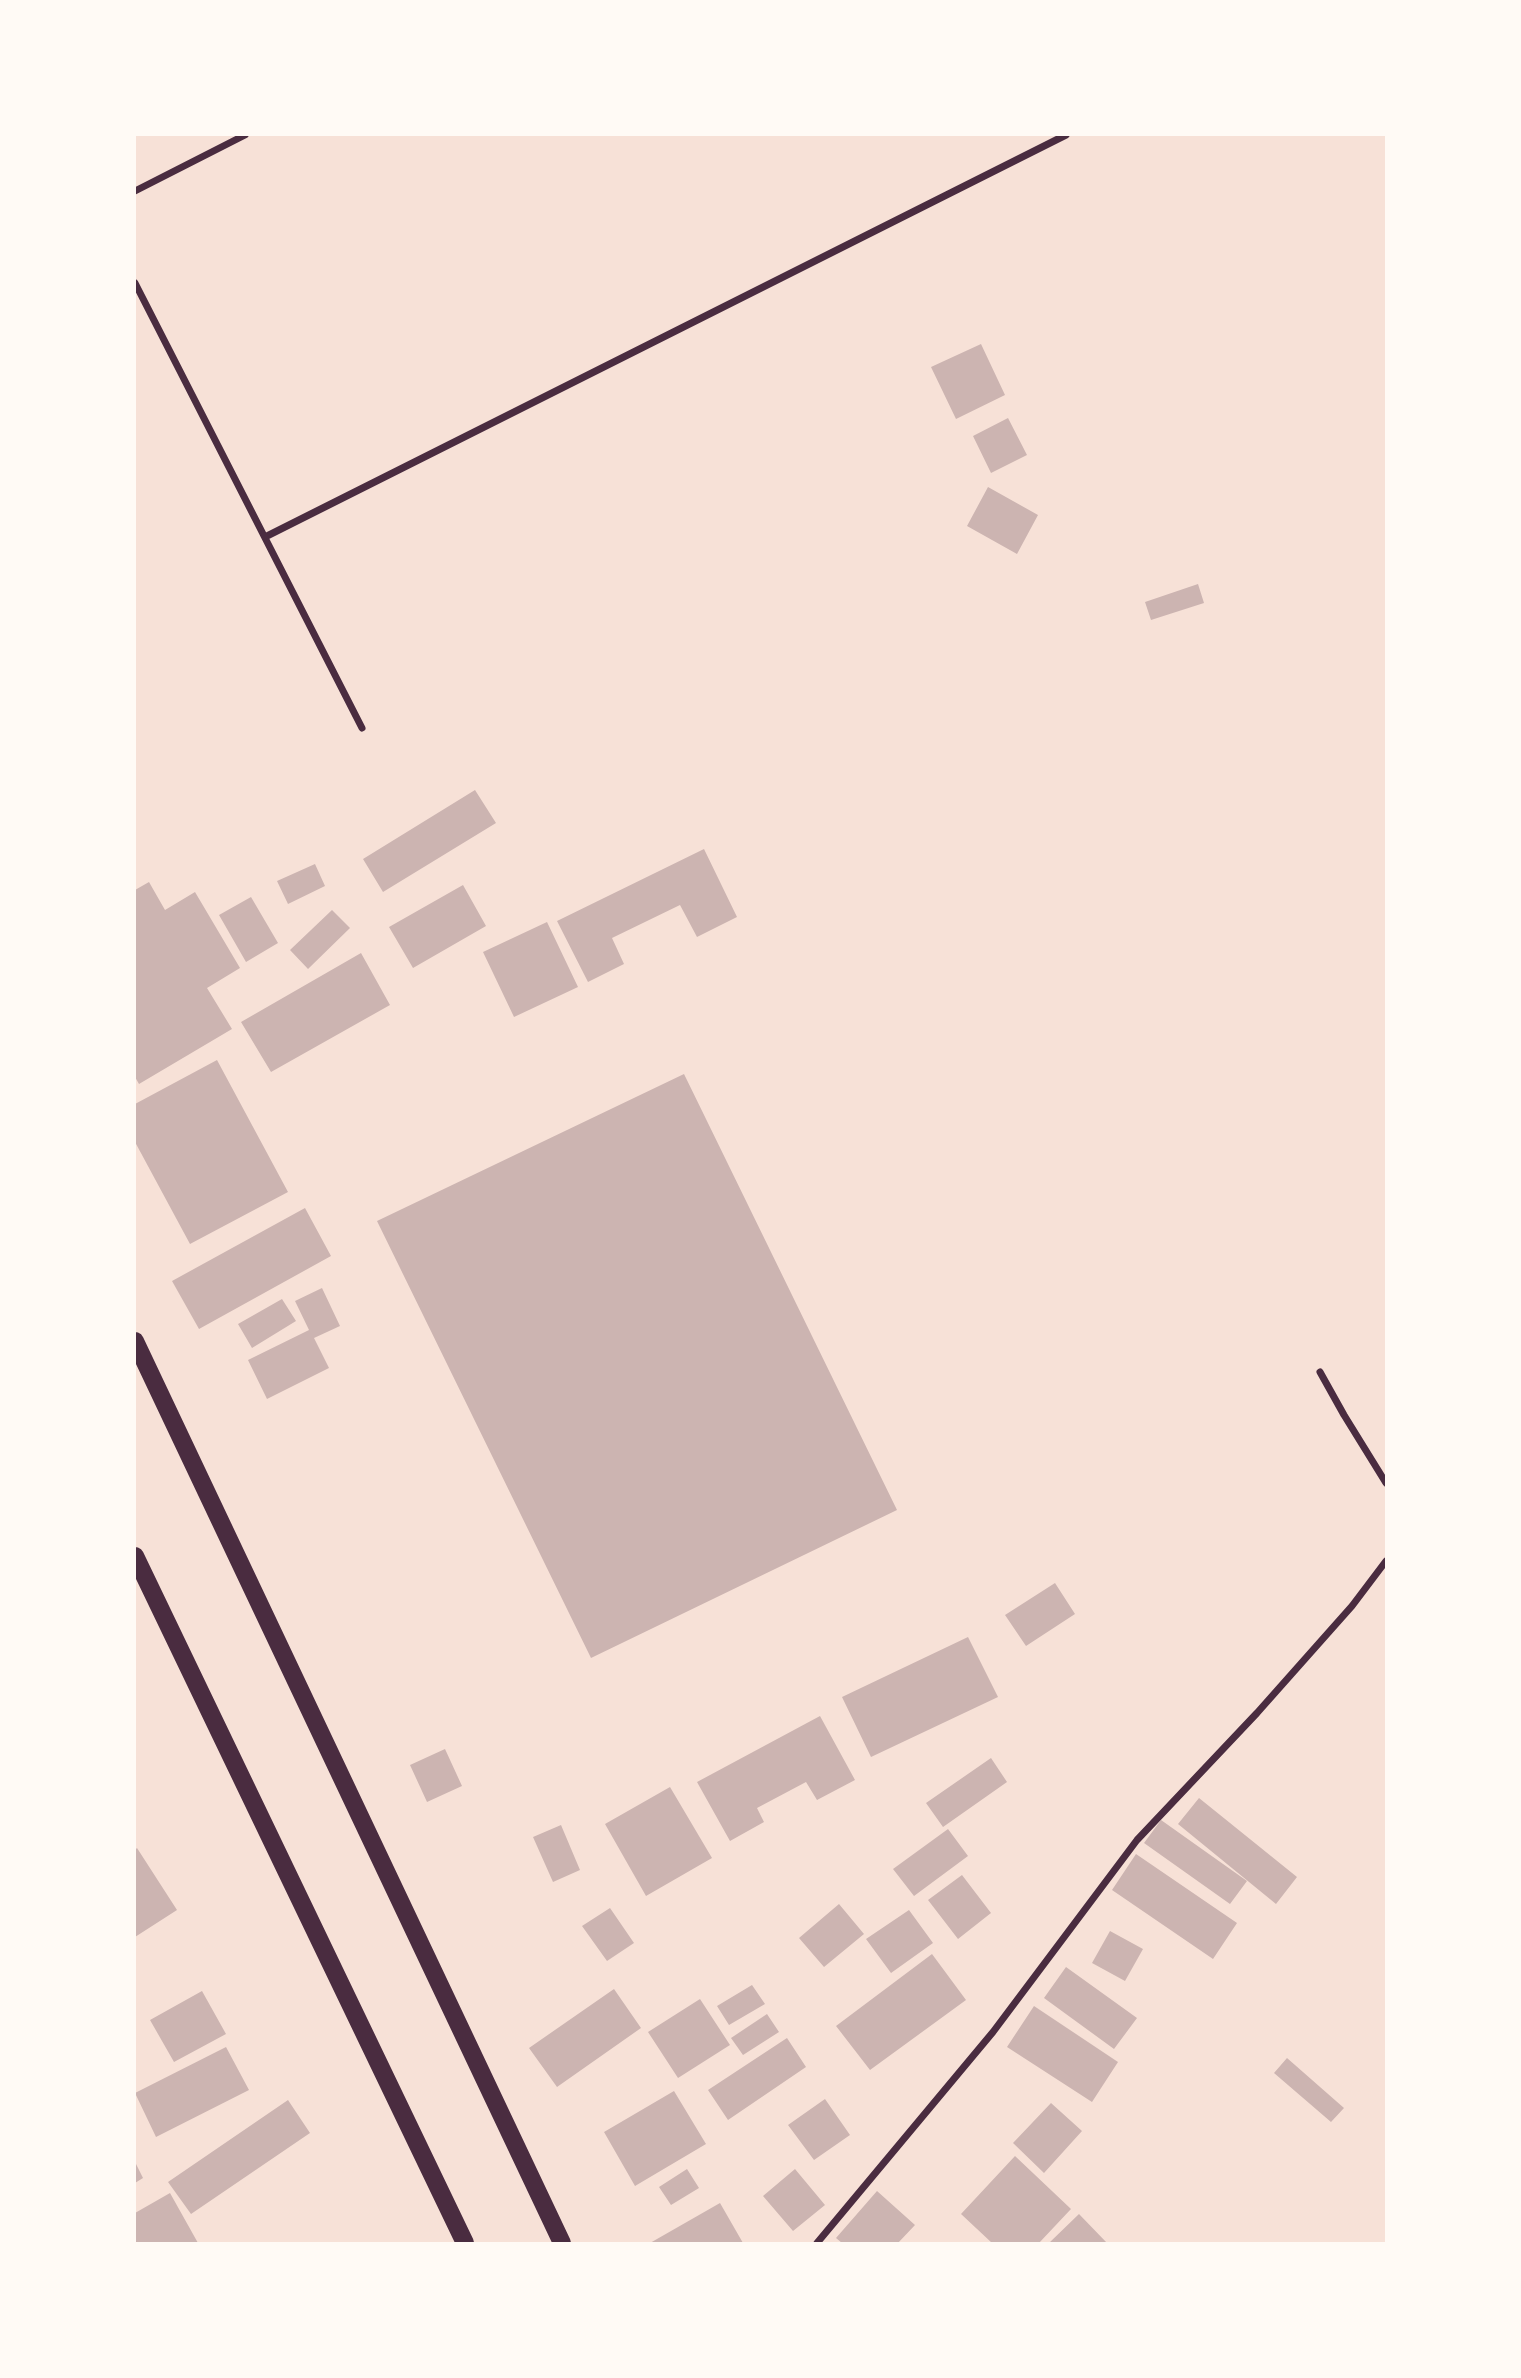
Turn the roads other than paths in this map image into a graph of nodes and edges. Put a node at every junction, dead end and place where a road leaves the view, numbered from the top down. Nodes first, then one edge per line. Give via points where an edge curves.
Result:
1 (245, 135) edge
2 (1066, 135) edge
3 (135, 191) edge
4 (135, 283) edge
5 (265, 537) junction
6 (362, 728) dead end
7 (135, 1341) edge
8 (1320, 1372) dead end
9 (1386, 1483) edge
10 (135, 1556) edge
11 (1386, 1561) edge
12 (465, 2243) edge
13 (562, 2243) edge
14 (817, 2243) edge

1 - 3 street
2 - 5 street
4 - 5 street
5 - 6 street
7 - 13 main road
8 - 9 street
10 - 12 main road
11 - 14 street via 1257,1713 1137,1840 993,2032

